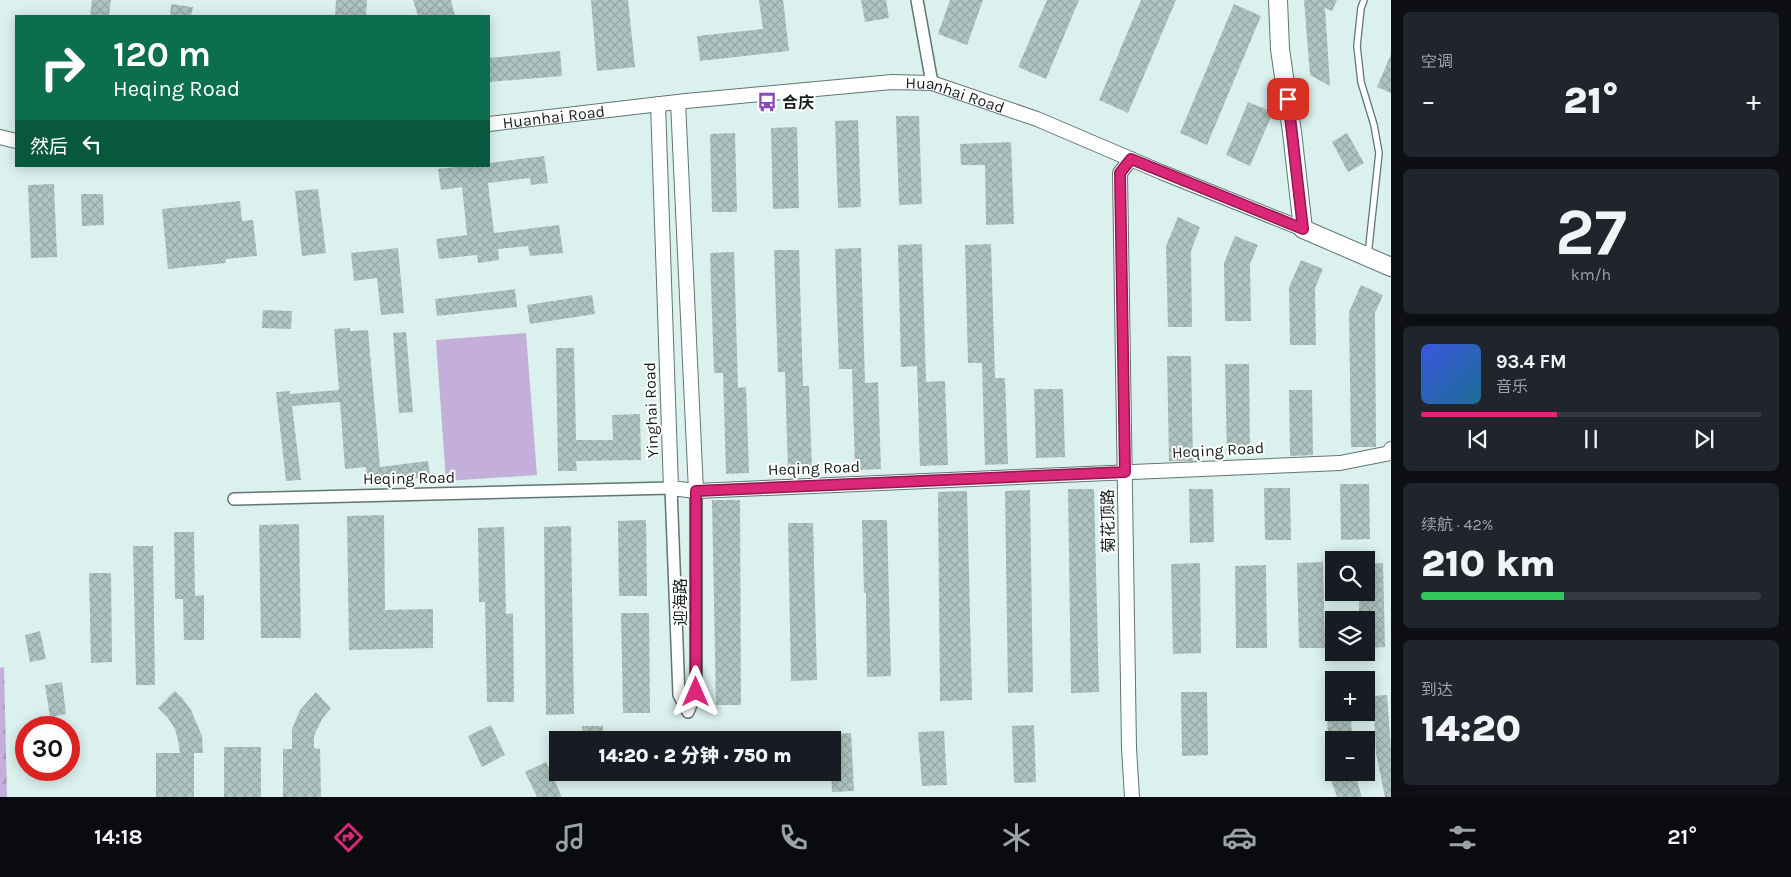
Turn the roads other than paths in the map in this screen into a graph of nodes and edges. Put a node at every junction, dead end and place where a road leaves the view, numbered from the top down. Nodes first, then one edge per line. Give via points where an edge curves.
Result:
1 (917, 0) edge
2 (1278, 0) edge
3 (1364, 0) edge
4 (932, 83) junction
5 (678, 102) junction
6 (658, 104) junction
7 (490, 124) edge
8 (0, 136) edge
9 (15, 141) edge
10 (1131, 159) junction
11 (1303, 229) junction
12 (1368, 257) junction
13 (1391, 266) edge
14 (1391, 448) edge
15 (1125, 472) junction
16 (671, 488) junction
17 (696, 491) junction
18 (234, 499) dead end
19 (1132, 797) edge

1 - 4 street
2 - 11 main road via 1280,48
3 - 12 lane via 1357,46 1361,82 1379,153
4 - 5 street, Huanhai Road via 892,82
4 - 10 street, Huanhai Road via 1037,120
5 - 6 street, Huanhai Road
5 - 17 street, Yinghai Road
6 - 7 street, Huanhai Road
6 - 16 street, Yinghai Road
8 - 9 street
10 - 11 street, Huanhai Road
10 - 15 street, 菊花顶路 via 1120,173
11 - 12 main road, Huanhai Road
12 - 13 main road, Huanhai Road
14 - 15 street, Heqing Road via 1390,452 1340,462
15 - 17 street, Heqing Road
15 - 19 street, 菊花顶路
16 - 17 street, Heqing Road
16 - 17 street, Yinghai Road via 679,695 688,712 696,692
16 - 18 street, Heqing Road

